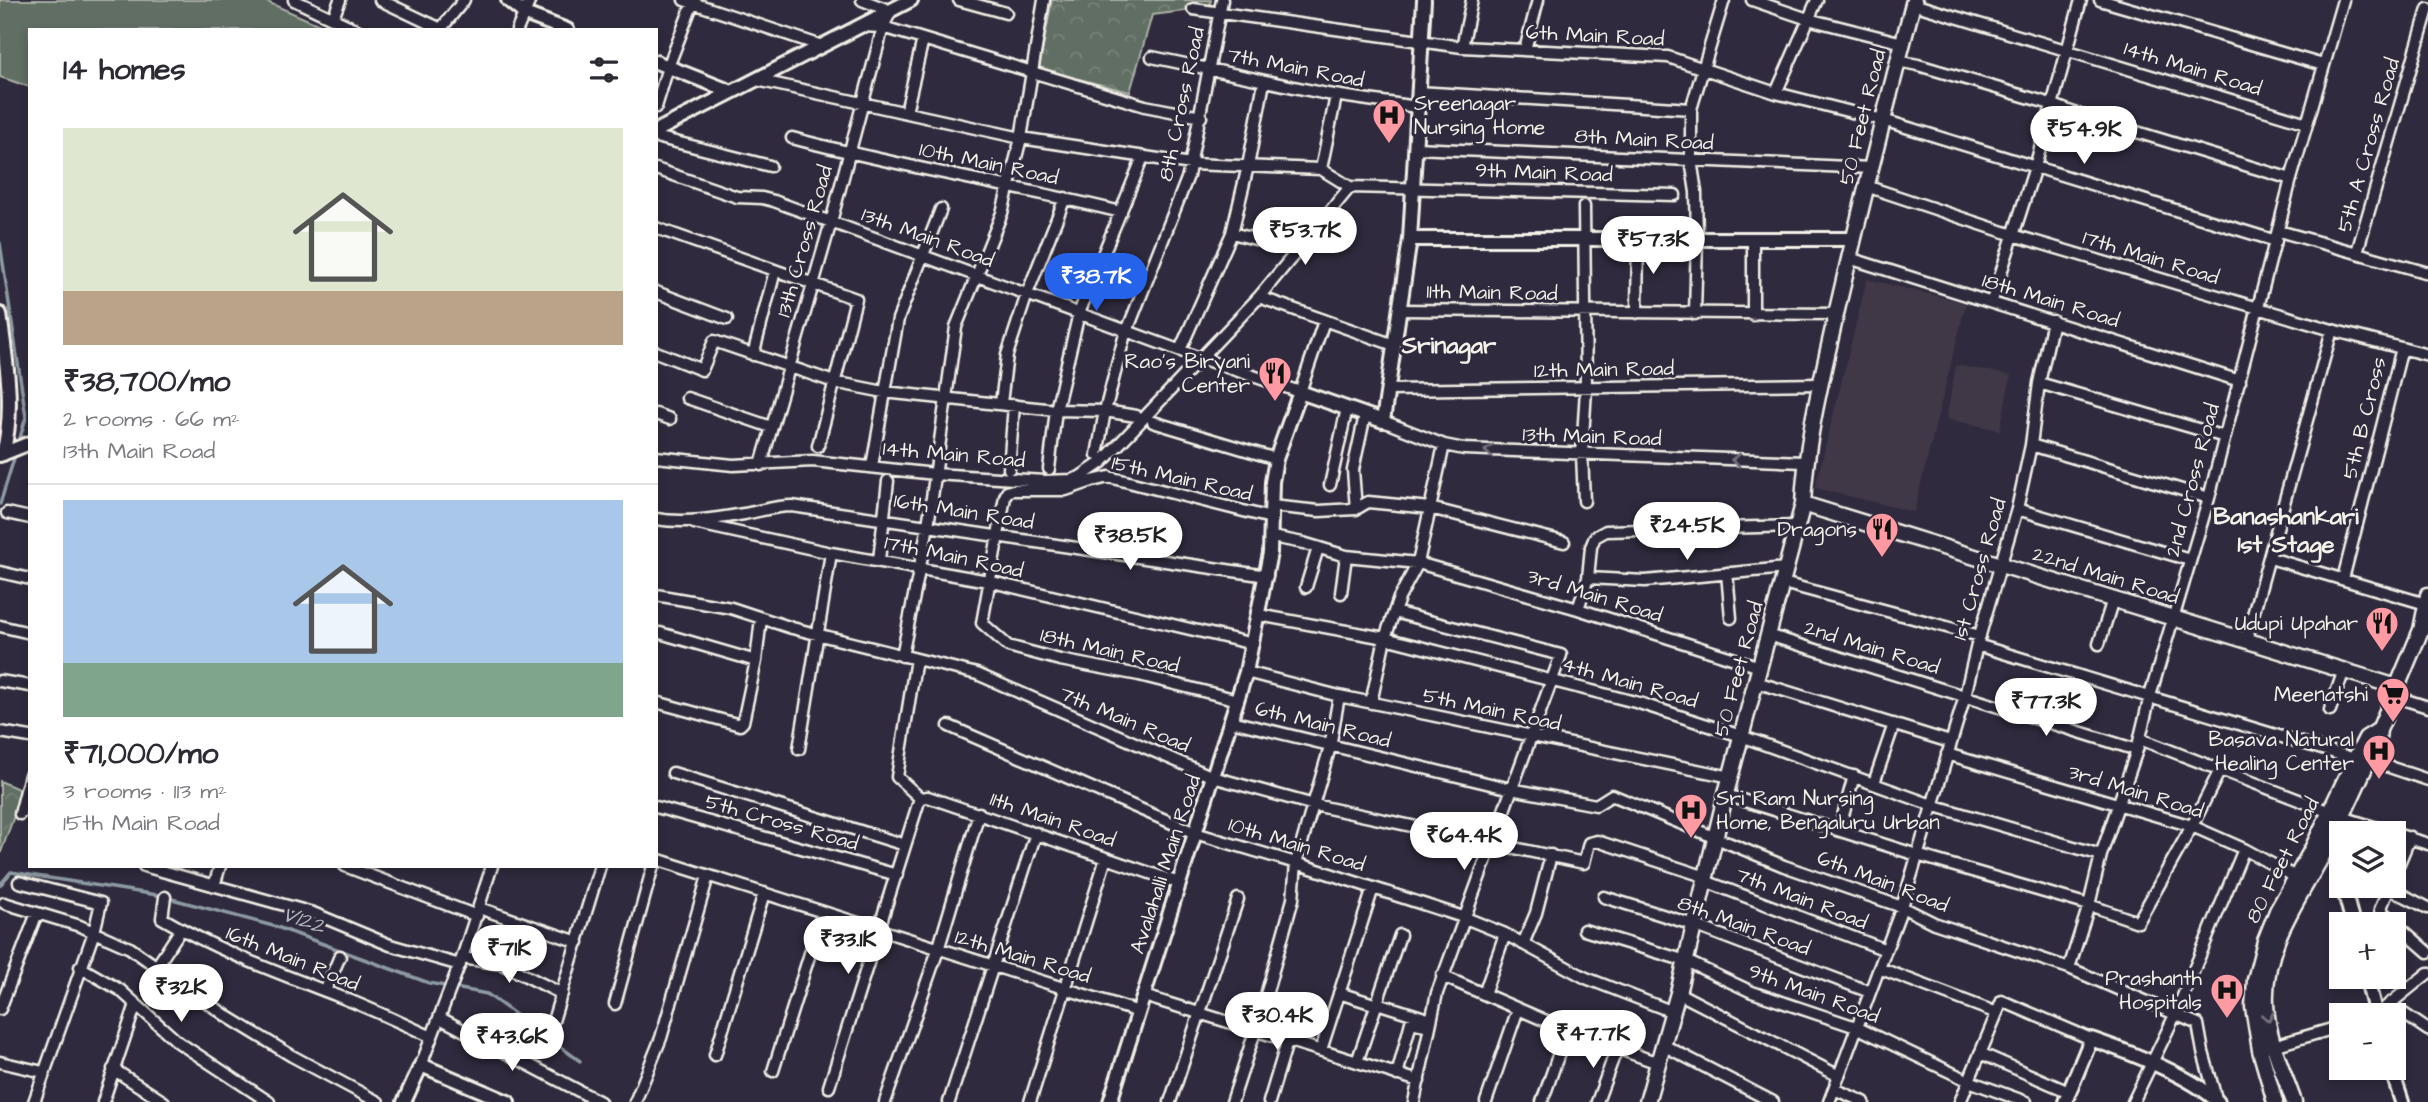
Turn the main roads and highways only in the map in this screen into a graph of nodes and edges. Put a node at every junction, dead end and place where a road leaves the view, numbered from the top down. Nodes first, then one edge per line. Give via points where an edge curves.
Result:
1 (1913, 2) edge
2 (1803, 503) junction
3 (2427, 600) edge
4 (2424, 630) edge
5 (2395, 691) junction
6 (2336, 814) junction
7 (2301, 880) junction
8 (2267, 1048) junction
9 (1649, 1101) edge
10 (2275, 1102) edge
11 (2294, 1102) edge

1 - 2 main road, 50 Feet Road via 1820,384 1805,462
2 - 5 main road, 22nd Main Road via 2344,670
2 - 9 main road, 50 Feet Road
3 - 4 main road, 80 Feet Road
4 - 5 main road, 80 Feet Road
5 - 6 main road, 80 Feet Road via 2379,730 2366,738 2362,759
6 - 7 main road, 80 Feet Road
6 - 7 main road, 80 Feet Road via 2331,838
7 - 8 main road, 80 Feet Road via 2277,911 2264,941 2252,1007
8 - 10 main road, 80 Feet Road
8 - 11 main road, 80 Feet Road

